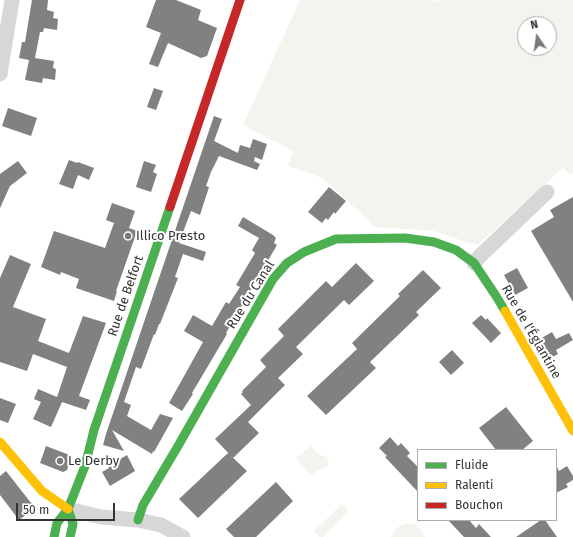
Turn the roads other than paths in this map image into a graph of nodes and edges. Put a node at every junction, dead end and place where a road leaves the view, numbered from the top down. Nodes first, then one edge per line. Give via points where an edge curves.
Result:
1 (12, 0) edge
2 (240, 0) edge
3 (0, 74) edge
4 (547, 192) dead end
5 (476, 265) junction
6 (573, 431) edge
7 (0, 442) edge
8 (68, 509) junction
9 (138, 520) junction
10 (54, 537) edge
11 (70, 537) edge
12 (183, 537) edge

1 - 3 street
2 - 8 street, Rue de Belfort via 94,430 85,466
4 - 5 street via 480,256
5 - 6 street, Rue de l'Églantine
5 - 9 street, Rue du Canal via 456,250 434,242 405,238 336,239 304,252 287,263 273,279 143,505
7 - 8 street via 42,491
8 - 9 street via 101,517
8 - 10 street, Rue de Belfort via 56,523
8 - 11 street via 73,524
9 - 12 street via 161,525

